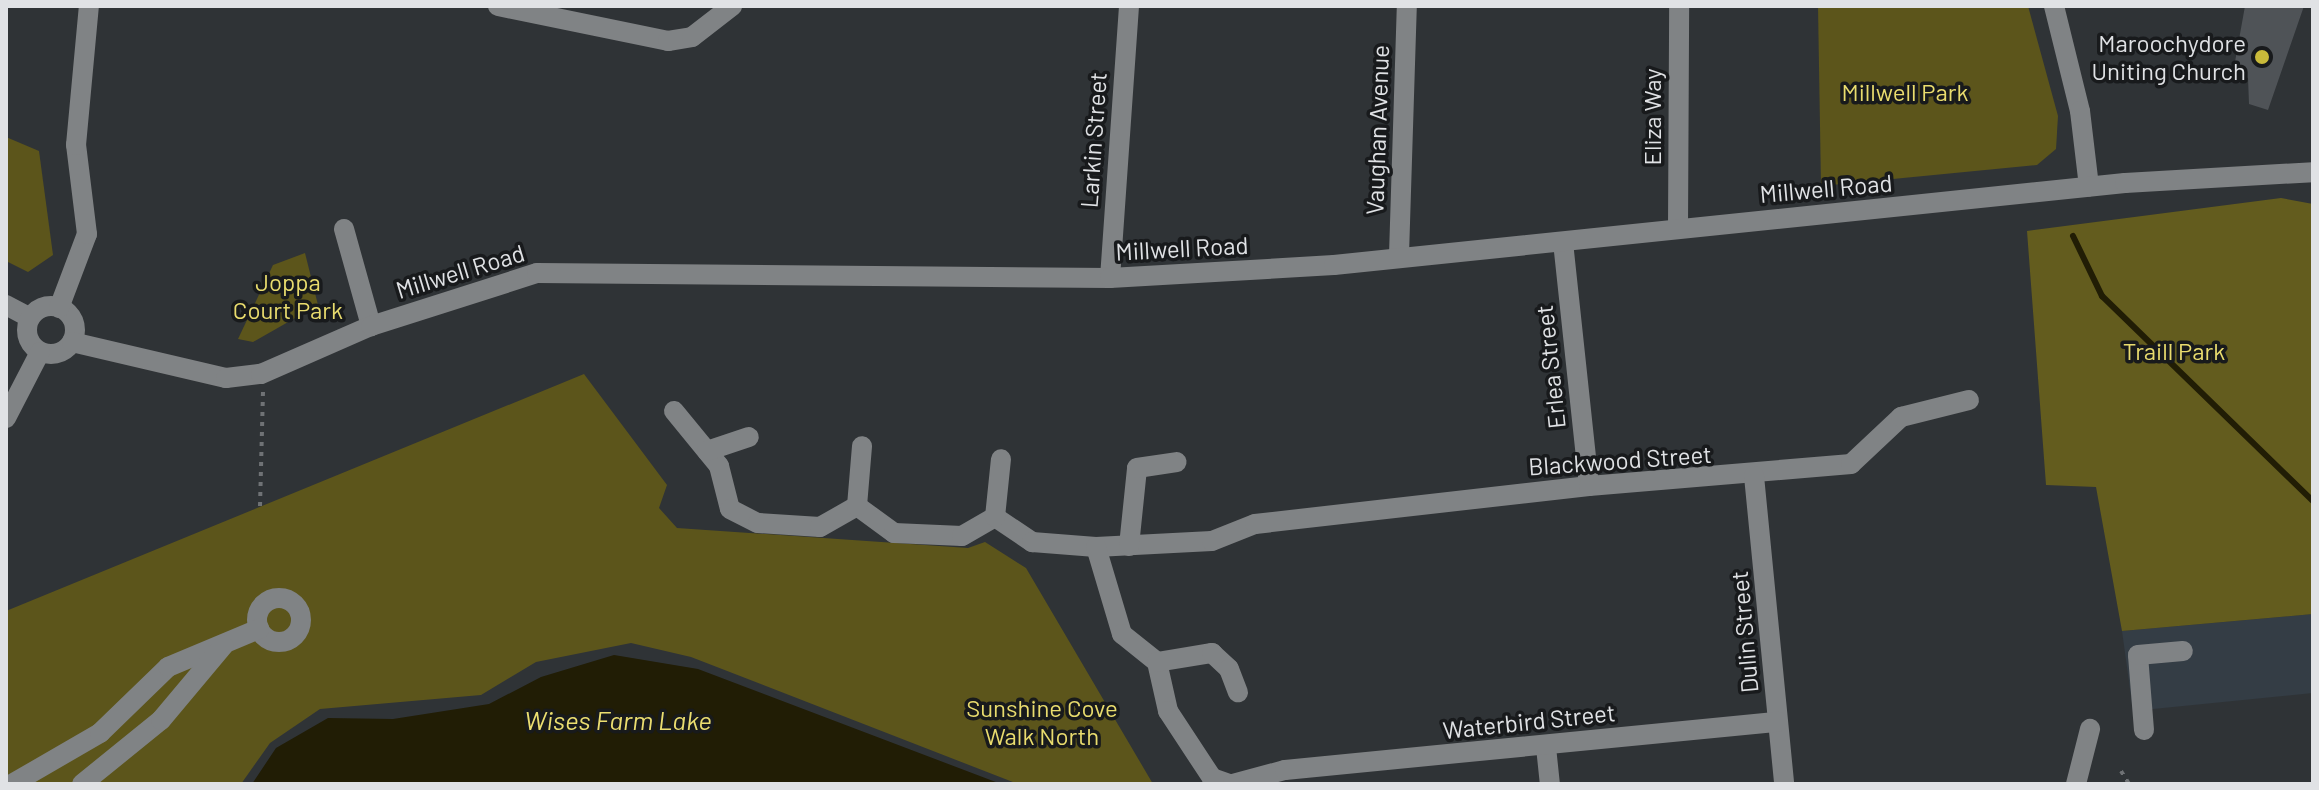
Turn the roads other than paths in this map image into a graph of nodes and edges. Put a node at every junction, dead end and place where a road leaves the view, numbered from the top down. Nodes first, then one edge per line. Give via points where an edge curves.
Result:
1 (89, 6) edge
2 (498, 6) edge
3 (732, 6) edge
4 (1129, 6) edge
5 (1407, 6) edge
6 (1679, 6) edge
7 (2054, 6) edge
8 (2313, 172) edge
9 (2089, 186) junction
10 (1678, 228) junction
11 (344, 229) dead end
12 (1563, 242) junction
13 (1399, 255) junction
14 (1110, 278) junction
15 (6, 305) edge
16 (59, 308) junction
17 (30, 318) junction
18 (371, 326) junction
19 (72, 342) junction
20 (40, 352) junction
21 (1969, 400) dead end
22 (674, 411) dead end
23 (6, 418) edge
24 (749, 437) dead end
25 (862, 446) dead end
26 (707, 451) junction
27 (1001, 459) dead end
28 (1177, 462) dead end
29 (1754, 476) junction
30 (1589, 486) junction
31 (857, 506) junction
32 (995, 517) junction
33 (1129, 546) junction
34 (1096, 547) junction
35 (259, 629) dead end
36 (226, 643) junction
37 (2183, 651) dead end
38 (1157, 662) junction
39 (1238, 692) dead end
40 (1778, 722) junction
41 (2090, 729) dead end
42 (2144, 730) dead end
43 (1546, 747) junction
44 (21, 782) edge
45 (82, 784) edge
46 (1231, 784) edge
47 (1550, 784) edge
48 (1784, 784) edge
49 (2076, 784) edge

1 - 16 street via 76,145 87,234
2 - 3 street via 668,41 692,37
4 - 14 street, Larkin Street
5 - 13 street, Vaughan Avenue
6 - 10 street, Eliza Way
7 - 9 street via 2080,111
8 - 9 street, Millwell Road
9 - 10 street, Millwell Road
10 - 12 street, Millwell Road
11 - 18 street
12 - 13 street, Millwell Road
12 - 30 street, Erlea Street
13 - 14 street, Millwell Road
14 - 18 street, Millwell Road via 537,273
15 - 17 street
16 - 17 street
16 - 19 street via 74,322
17 - 20 street via 28,336
18 - 19 street, Millwell Road via 261,374 226,378
19 - 20 street via 58,353
20 - 23 street
21 - 29 street, Blackwood Street via 1901,417 1851,464
22 - 26 street
24 - 26 street
25 - 31 street
26 - 31 street via 730,509 758,523 820,527
27 - 32 street
28 - 33 street via 1137,468
29 - 30 street, Blackwood Street
29 - 40 street, Dulin Street
30 - 33 street, Blackwood Street via 1255,524 1212,541
31 - 32 street via 894,533 962,536
32 - 34 street, Blackwood Street via 1032,542
33 - 34 street, Blackwood Street
34 - 38 street via 1122,634
35 - 36 street
36 - 44 street via 168,667 100,733
36 - 45 street via 161,720
37 - 42 street via 2138,655
38 - 39 street via 1212,653 1229,669
38 - 46 street via 1168,711 1212,778
40 - 43 street, Waterbird Street
40 - 48 street, Dulin Street
41 - 49 street
43 - 46 street, Waterbird Street via 1285,770
43 - 47 street

